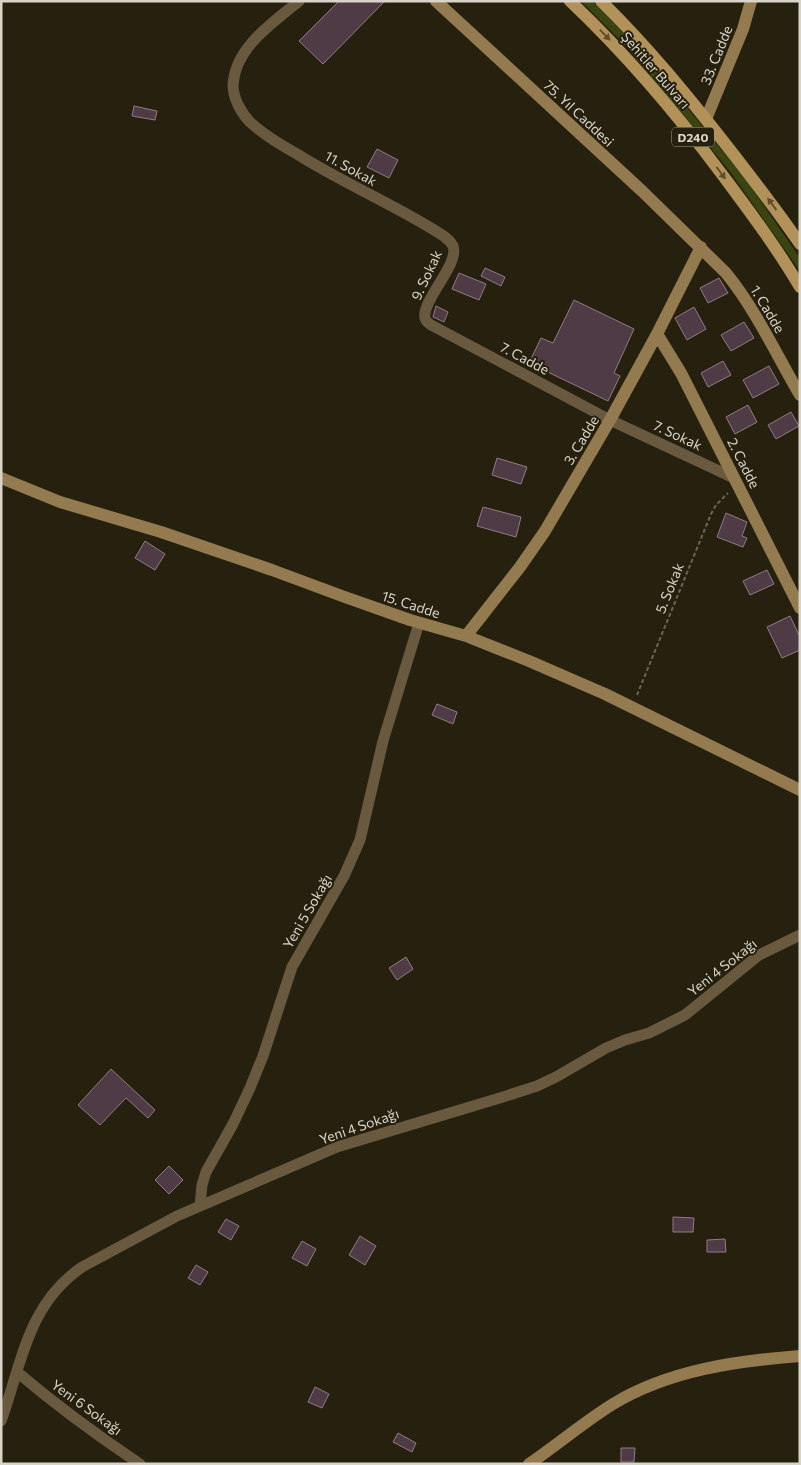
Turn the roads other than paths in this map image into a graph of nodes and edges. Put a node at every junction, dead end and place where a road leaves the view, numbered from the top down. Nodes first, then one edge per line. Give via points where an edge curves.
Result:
1 (299, 1) edge
2 (436, 1) edge
3 (570, 1) edge
4 (601, 1) edge
5 (751, 1) edge
6 (706, 119) junction
7 (451, 242) joint
8 (800, 244) edge
9 (701, 247) junction
10 (800, 287) edge
11 (426, 321) joint
12 (657, 334) junction
13 (800, 395) edge
14 (610, 420) junction
15 (1, 478) edge
16 (736, 482) junction
17 (800, 608) edge
18 (419, 623) junction
19 (466, 636) junction
20 (800, 790) edge
21 (800, 935) edge
22 (200, 1206) junction
23 (800, 1356) edge
24 (17, 1372) junction
25 (1, 1421) edge
26 (140, 1464) edge
27 (528, 1464) edge

1 - 7 street, 11. Sokak via 248,46 242,57 233,85 242,112 276,142
2 - 9 street, 75. Yıl Caddesi
3 -> 10 main road, Şehitler Bulvarı / D240 via 621,52 694,138 757,221
4 - 6 main road, Şehitler Bulvarı / D240 via 651,53
5 - 6 street, 33. Cadde
8 -> 6 main road, Şehitler Bulvarı / D240
7 - 11 street, 9. Sokak via 453,256 429,303 424,316
9 - 12 street, 3. Cadde
9 - 13 street, 1. Cadde via 736,285
11 - 14 street, 7. Cadde
12 - 14 street, 3. Cadde
12 - 16 street, 2. Cadde via 681,373
14 - 16 street, 7. Sokak
14 - 19 street, 3. Cadde via 545,531
15 - 18 street, 15. Cadde via 60,502 262,566
16 - 17 street, 2. Cadde
18 - 19 street, 15. Cadde
18 - 22 street, Yeni 5 Sokağı via 383,741 356,852 292,967 253,1080 206,1172
19 - 20 street, 15. Cadde via 633,707
21 - 22 street, Yeni 4 Sokağı via 759,955 685,1015 649,1033 606,1048 537,1086 338,1147
22 - 24 street, Yeni 4 Sokağı via 151,1229 68,1276 29,1333
23 - 27 street via 718,1366 656,1384 612,1405
24 - 25 street, Yeni 4 Sokağı
24 - 26 street, Yeni 6 Sokağı

